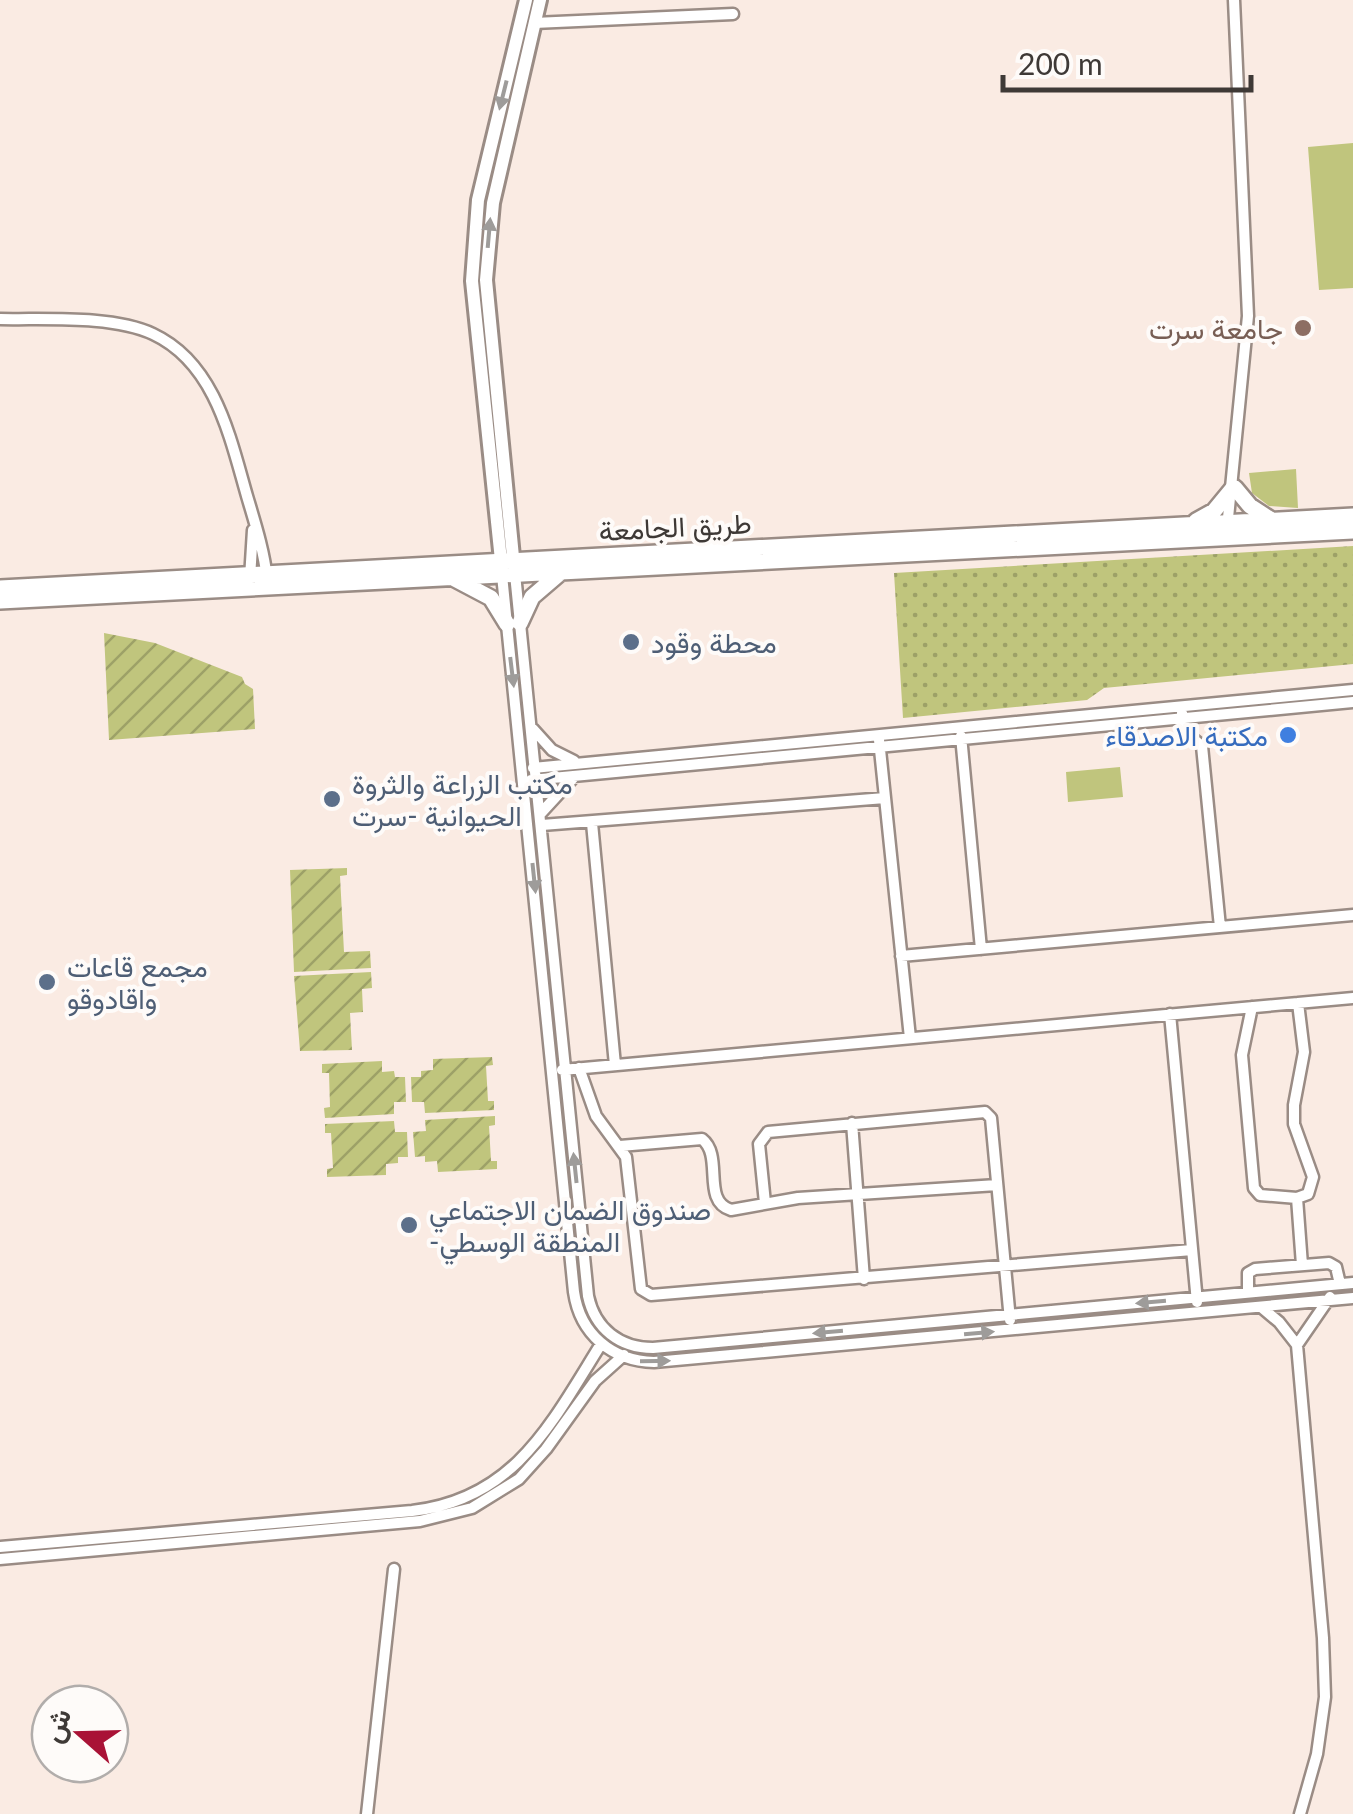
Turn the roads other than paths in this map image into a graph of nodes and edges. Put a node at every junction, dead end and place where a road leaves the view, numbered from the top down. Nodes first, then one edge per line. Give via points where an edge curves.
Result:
1 (526, 0) edge
2 (540, 0) edge
3 (1234, 0) edge
4 (734, 14) dead end
5 (534, 23) junction
6 (0, 319) edge
7 (1234, 484) junction
8 (1353, 516) edge
9 (1273, 521) junction
10 (1188, 525) junction
11 (1231, 530) junction
12 (1353, 532) edge
13 (917, 546) junction
14 (656, 560) junction
15 (508, 567) junction
16 (562, 572) junction
17 (452, 577) junction
18 (259, 581) junction
19 (0, 588) edge
20 (0, 601) edge
21 (514, 623) junction
22 (1353, 690) edge
23 (1353, 702) edge
24 (1182, 712) junction
25 (532, 727) junction
26 (961, 733) junction
27 (879, 741) junction
28 (579, 764) junction
29 (531, 774) junction
30 (575, 776) junction
31 (885, 798) junction
32 (541, 820) junction
33 (592, 823) junction
34 (1353, 915) edge
35 (1220, 927) junction
36 (981, 949) junction
37 (901, 956) junction
38 (1353, 998) edge
39 (1298, 1003) junction
40 (1252, 1007) junction
41 (1170, 1014) junction
42 (910, 1038) junction
43 (614, 1065) junction
44 (579, 1068) junction
45 (559, 1070) junction
46 (852, 1123) junction
47 (620, 1146) junction
48 (998, 1185) junction
49 (857, 1196) junction
50 (1297, 1198) junction
51 (765, 1202) junction
52 (1192, 1250) junction
53 (1302, 1265) junction
54 (1005, 1266) junction
55 (864, 1278) junction
56 (1353, 1283) edge
57 (1334, 1284) junction
58 (1253, 1292) junction
59 (1196, 1298) junction
60 (1353, 1298) edge
61 (1330, 1301) junction
62 (1260, 1307) junction
63 (1198, 1312) junction
64 (1009, 1315) junction
65 (596, 1318) junction
66 (584, 1324) junction
67 (1010, 1330) junction
68 (601, 1344) junction
69 (628, 1344) junction
70 (1297, 1345) junction
71 (624, 1357) junction
72 (0, 1547) edge
73 (0, 1559) edge
74 (394, 1569) dead end
75 (367, 1814) edge
76 (1300, 1814) edge

1 -> 15 main road via 478,200 473,263
2 - 5 main road
3 - 7 street via 1248,292
4 - 5 street
15 -> 5 main road via 486,280 492,203
6 - 18 street via 118,324 175,346 213,394 230,437 254,519
7 - 9 highway
7 - 10 highway via 1214,511
7 - 11 street
8 - 9 highway, طريق الجامعة
9 - 11 highway, طريق الجامعة
10 - 11 highway, طريق الجامعة
10 - 13 highway, طريق الجامعة
11 - 12 highway, طريق الجامعة
11 - 13 highway, طريق الجامعة
13 - 14 highway, طريق الجامعة
14 - 15 highway, طريق الجامعة
14 - 16 highway, طريق الجامعة
15 - 16 highway, طريق الجامعة
15 - 17 highway, طريق الجامعة
15 - 18 highway, طريق الجامعة
15 - 21 street
16 - 21 highway
17 - 18 highway, طريق الجامعة
17 - 21 highway via 490,598
18 - 19 highway, طريق الجامعة
18 - 20 highway, طريق الجامعة
21 - 25 street
21 -> 29 street
22 - 24 street
23 - 24 street
24 - 26 street
24 - 35 street via 1184,732 1202,746
25 - 28 street via 552,750
25 - 29 street
26 - 27 street
26 - 36 street
27 - 28 street
27 - 30 street
27 - 31 street
28 - 29 street
29 - 30 street
29 - 32 street
29 -> 45 street
30 - 32 street
31 - 33 street
31 - 37 street
32 - 33 street
32 - 45 street
33 - 43 street
34 - 35 street
35 - 36 street
36 - 37 street
37 - 42 street
38 - 39 street
39 - 40 street
39 - 50 street via 1304,1052 1294,1124 1313,1177 1308,1194
40 - 41 street
40 - 50 street via 1242,1056 1254,1188 1260,1195
41 - 42 street
41 - 52 street
42 - 43 street
43 - 44 street
44 - 45 street
44 - 47 street via 596,1116
65 -> 45 street
45 - 66 street via 574,1292
46 - 48 street via 986,1112
46 - 49 street
46 - 51 street via 763,1135 758,1144
47 - 51 street via 702,1139 712,1150 721,1206
47 - 55 street via 645,1294
48 - 49 street
48 - 54 street
49 - 51 street
49 - 55 street
50 - 53 street
52 - 54 street
52 - 59 street
53 - 57 street via 1333,1264
53 - 58 street via 1251,1270
54 - 55 street
54 - 64 street
56 - 57 street
57 - 58 street
57 - 61 street
58 - 59 street
58 - 62 street
59 - 63 street
59 -> 64 street
60 - 61 street
61 - 62 street
61 - 70 street
62 - 63 street
62 - 70 street
63 - 67 street
64 - 67 street
64 -> 69 street via 653,1348
65 - 66 street
65 - 69 street
66 - 68 street
71 -> 67 street via 654,1362
68 - 71 street
68 - 72 street via 527,1454 501,1479 459,1502
69 - 71 street
70 - 76 street via 1325,1697 1318,1754
71 - 73 street via 595,1381 528,1470 460,1513
74 - 75 street

